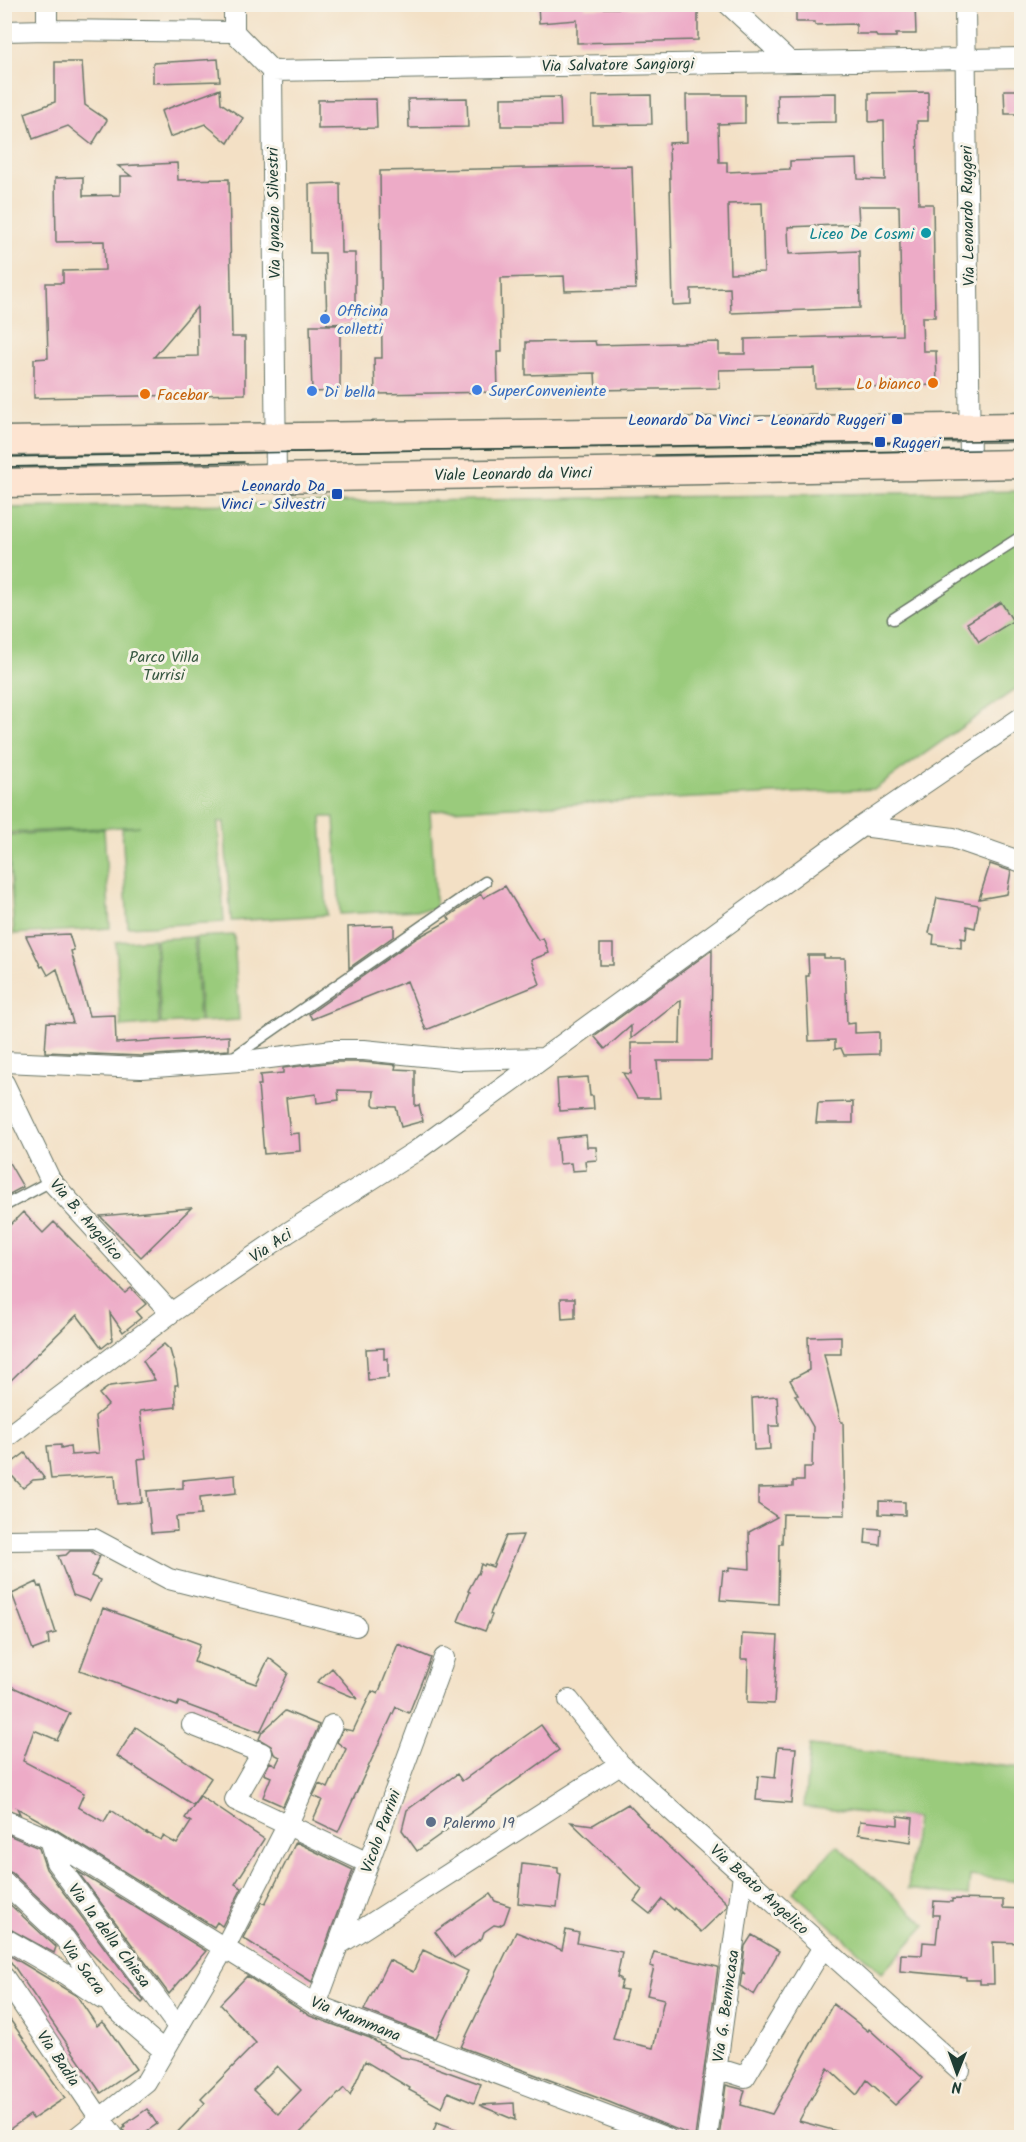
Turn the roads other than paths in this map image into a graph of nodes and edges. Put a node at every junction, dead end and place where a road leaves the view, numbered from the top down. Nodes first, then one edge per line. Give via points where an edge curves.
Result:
1 (47, 4) edge
2 (234, 4) edge
3 (728, 4) edge
4 (965, 4) edge
5 (47, 30) junction
6 (4, 32) edge
7 (234, 32) junction
8 (965, 58) junction
9 (1022, 58) edge
10 (789, 61) junction
11 (272, 71) junction
12 (1022, 427) edge
13 (970, 428) junction
14 (276, 437) junction
15 (4, 441) edge
16 (1022, 464) edge
17 (970, 465) junction
18 (276, 478) junction
19 (4, 483) edge
20 (1022, 536) edge
21 (893, 619) dead end
22 (1022, 717) edge
23 (862, 826) junction
24 (1022, 862) edge
25 (485, 882) dead end
26 (541, 1059) junction
27 (228, 1061) junction
28 (4, 1062) edge
29 (4, 1083) edge
30 (51, 1181) junction
31 (4, 1206) edge
32 (171, 1313) junction
33 (4, 1439) edge
34 (4, 1540) edge
35 (356, 1626) dead end
36 (444, 1658) dead end
37 (569, 1700) dead end
38 (192, 1725) dead end
39 (332, 1725) dead end
40 (620, 1764) junction
41 (4, 1820) edge
42 (287, 1826) junction
43 (49, 1839) junction
44 (368, 1863) junction
45 (743, 1875) junction
46 (4, 1882) edge
47 (4, 1938) edge
48 (338, 1945) junction
49 (225, 1947) junction
50 (823, 1947) junction
51 (4, 1977) edge
52 (316, 2005) junction
53 (112, 2006) junction
54 (178, 2027) junction
55 (164, 2051) junction
56 (716, 2068) junction
57 (960, 2070) dead end
58 (101, 2120) junction
59 (76, 2138) edge
60 (116, 2138) edge
61 (667, 2138) edge
62 (707, 2138) edge

1 - 5 street
2 - 7 street
3 - 10 street
4 - 8 street, Via Leonardo Ruggeri
5 - 6 street
5 - 7 street
7 - 11 street
8 - 9 street, Via Salvatore Sangiorgi
8 - 10 street, Via Salvatore Sangiorgi
8 - 13 street, Via Leonardo Ruggeri
10 - 11 street, Via Salvatore Sangiorgi
11 - 14 street, Via Ignazio Silvestri
12 - 13 street
13 - 14 street
13 - 17 street, Via Leonardo Ruggeri
14 - 15 street
14 - 18 street, Via Ignazio Silvestri
16 - 17 street, Viale Leonardo da Vinci
17 - 18 street, Viale Leonardo da Vinci
18 - 19 street, Viale Leonardo da Vinci
20 - 21 lane
22 - 23 street, Via Aci
23 - 24 street via 953,838
23 - 26 street, Via Aci
25 - 27 lane
26 - 27 street via 462,1060 333,1050
26 - 32 street, Via Aci via 416,1151
27 - 28 street via 141,1068
29 - 30 street, Via B. Angelico
30 - 31 lane
30 - 32 street, Via B. Angelico
32 - 33 street, Via Aci
34 - 35 street via 94,1539 169,1579
36 - 44 street, Vicolo Parrini
37 - 40 street, Via Beato Angelico
38 - 42 street via 262,1753 235,1800
39 - 42 street
40 - 45 street, Via Beato Angelico
40 - 48 street
41 - 43 street, Via Mammana
42 - 44 street
42 - 49 street
43 - 49 street, Via Mammana
43 - 54 street, Via 1a della Chiesa via 56,1862
44 - 48 street, Vicolo Parrini
45 - 50 street, Via Beato Angelico
45 - 56 street, Via G. Benincasa
46 - 53 street, Via Sacra via 64,1940
47 - 53 street
48 - 52 street, Vicolo Parrini
49 - 52 street, Via Mammana
49 - 54 street
50 - 56 street via 745,2077
50 - 57 street, Via Beato Angelico
51 - 58 street, Via Badia
52 - 61 street, Via Mammana
53 - 55 street, Via Sacra
54 - 55 street
55 - 58 street via 146,2082
56 - 62 street, Via G. Benincasa
58 - 59 street
58 - 60 street, Via Badia

